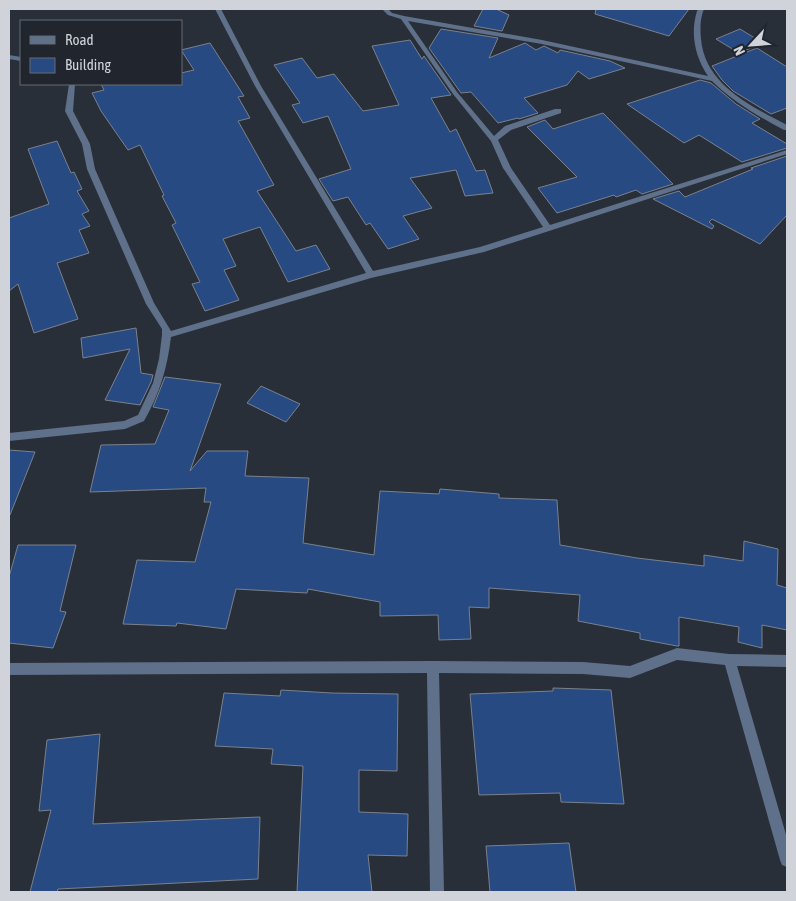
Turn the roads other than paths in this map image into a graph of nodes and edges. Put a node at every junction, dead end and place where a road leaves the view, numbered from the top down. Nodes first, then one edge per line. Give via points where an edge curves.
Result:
1 (218, 9) edge
2 (385, 9) edge
3 (700, 9) edge
4 (403, 18) junction
5 (712, 79) junction
6 (72, 85) edge
7 (558, 111) dead end
8 (787, 128) edge
9 (494, 140) junction
10 (787, 152) edge
11 (548, 228) junction
12 (371, 275) junction
13 (167, 335) junction
14 (9, 437) edge
15 (730, 660) junction
16 (787, 661) edge
17 (433, 667) junction
18 (9, 669) edge
19 (787, 860) edge
20 (437, 892) edge

1 - 12 street via 258,86
2 - 4 street
3 - 5 street via 696,44
4 - 5 street via 542,42
4 - 9 street via 455,94
5 - 8 street via 740,102
6 - 13 street via 69,110 86,144 91,170
7 - 9 street via 508,128
9 - 11 street via 507,168
10 - 11 street
11 - 12 street via 480,250
12 - 13 street
13 - 14 street via 158,383 141,418 125,425
15 - 16 street
15 - 17 street via 676,654 630,672 583,668
15 - 19 street
17 - 18 street
17 - 20 street

